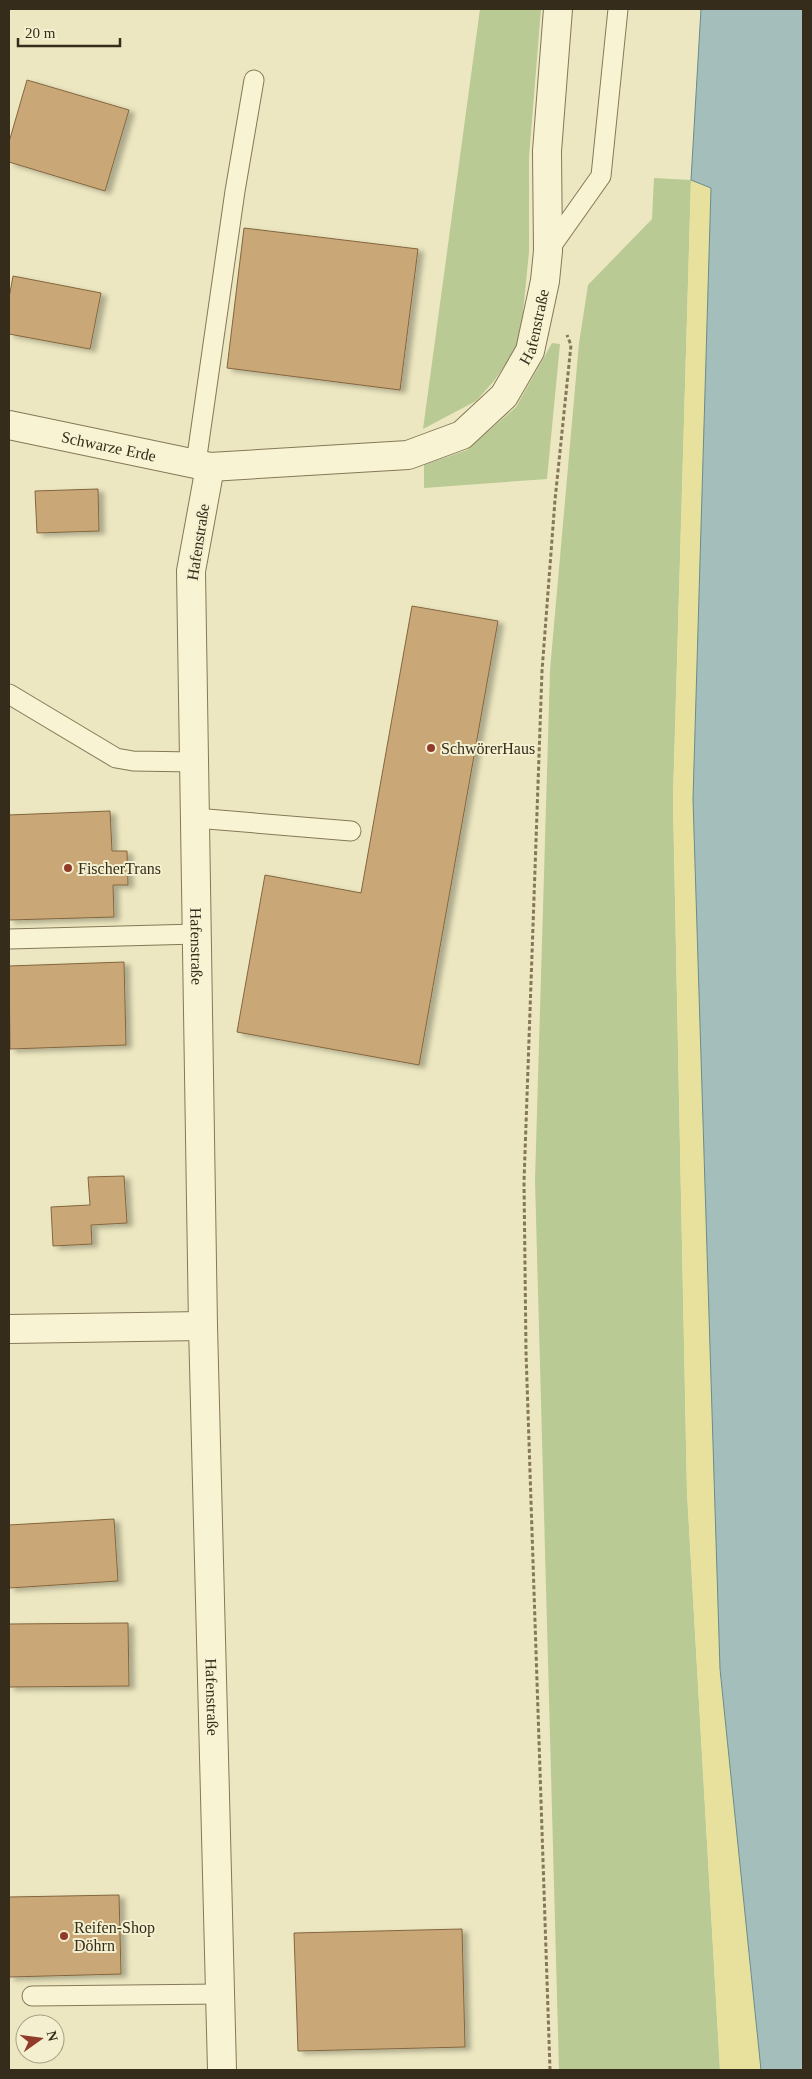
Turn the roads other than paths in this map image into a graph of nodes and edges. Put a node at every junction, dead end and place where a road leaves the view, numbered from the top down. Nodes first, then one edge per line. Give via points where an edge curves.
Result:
1 (558, 9) edge
2 (618, 9) edge
3 (254, 80) dead end
4 (548, 251) junction
5 (9, 425) edge
6 (203, 465) junction
7 (9, 694) edge
8 (194, 762) junction
9 (195, 818) junction
10 (351, 831) dead end
11 (197, 934) junction
12 (9, 939) edge
13 (203, 1326) junction
14 (9, 1329) edge
15 (220, 1994) junction
16 (32, 1996) dead end
17 (222, 2070) edge

1 - 4 street, Hafenstraße via 547,151
2 - 4 lane via 601,176
3 - 6 lane via 235,191
4 - 6 street, Hafenstraße via 530,351 504,396 462,435 408,455
5 - 6 street, Schwarze Erde
6 - 8 street, Hafenstraße via 190,571
7 - 8 lane via 116,758
8 - 9 street, Hafenstraße
9 - 10 lane
9 - 11 street, Hafenstraße
11 - 12 lane
11 - 13 street, Hafenstraße
13 - 14 street
13 - 15 street, Hafenstraße
15 - 16 lane
15 - 17 street, Hafenstraße

